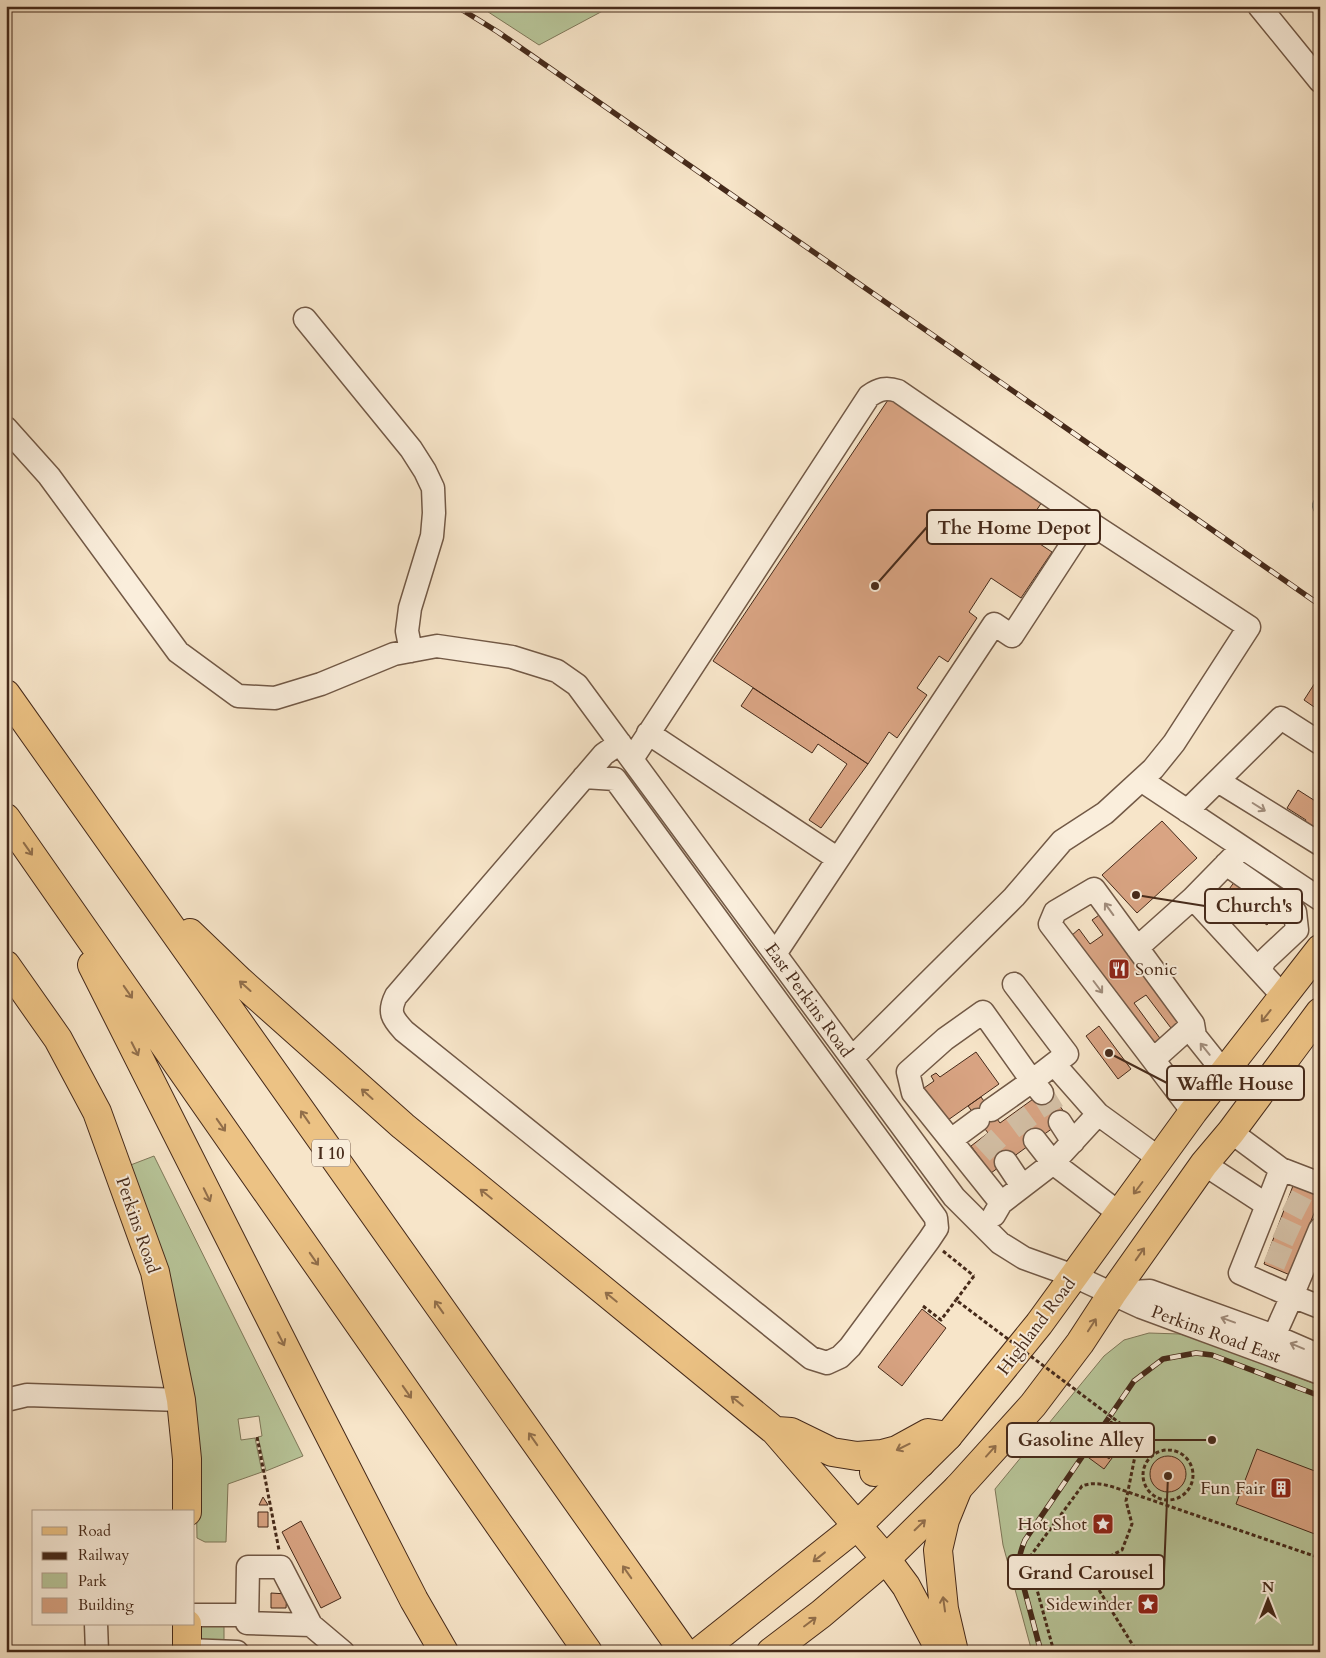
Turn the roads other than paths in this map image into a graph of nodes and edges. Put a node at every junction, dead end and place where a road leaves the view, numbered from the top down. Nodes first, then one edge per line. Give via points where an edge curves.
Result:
1 (1259, 6) edge
2 (1320, 81) edge
3 (305, 319) dead end
4 (6, 428) edge
5 (1088, 521) junction
6 (411, 651) junction
7 (6, 694) edge
8 (648, 733) junction
9 (1320, 743) edge
10 (626, 751) junction
11 (584, 777) junction
12 (1141, 780) junction
13 (1218, 781) junction
14 (1187, 811) junction
15 (6, 818) edge
16 (1320, 844) edge
17 (1242, 848) junction
18 (117, 851) junction
19 (838, 858) junction
20 (1226, 864) junction
21 (50, 880) junction
22 (1193, 898) junction
23 (1320, 899) edge
24 (1137, 948) junction
25 (1320, 949) edge
26 (775, 954) junction
27 (6, 965) edge
28 (1260, 970) junction
29 (1014, 984) dead end
30 (1282, 995) junction
31 (1320, 1012) edge
32 (1193, 1024) junction
33 (852, 1058) junction
34 (1154, 1059) junction
35 (1054, 1064) junction
36 (1223, 1071) junction
37 (1037, 1087) junction
38 (1193, 1112) junction
39 (1098, 1114) junction
40 (1060, 1122) tunnel mouth
41 (1231, 1132) junction
42 (951, 1140) junction
43 (1035, 1140) tunnel mouth
44 (1073, 1142) junction
45 (1160, 1158) junction
46 (1006, 1162) tunnel mouth
47 (1053, 1163) junction
48 (1204, 1164) junction
49 (1281, 1169) junction
50 (1320, 1184) edge
51 (1022, 1186) junction
52 (1002, 1203) junction
53 (1273, 1209) junction
54 (1119, 1213) junction
55 (985, 1229) junction
56 (1314, 1229) edge
57 (1074, 1276) junction
58 (1112, 1294) junction
59 (1292, 1296) junction
60 (1320, 1307) edge
61 (1274, 1336) junction
62 (1320, 1356) edge
63 (1320, 1373) edge
64 (308, 1393) junction
65 (6, 1400) edge
66 (181, 1400) junction
67 (775, 1431) junction
68 (948, 1436) junction
69 (796, 1454) junction
70 (922, 1463) junction
71 (958, 1488) junction
72 (187, 1510) edge
73 (858, 1526) junction
74 (886, 1559) junction
75 (195, 1615) edge
76 (247, 1615) junction
77 (310, 1625) junction
78 (96, 1626) edge
79 (187, 1642) edge
80 (97, 1652) edge
81 (237, 1652) edge
82 (343, 1652) edge
83 (426, 1652) edge
84 (444, 1652) edge
85 (588, 1652) edge
86 (684, 1652) edge
87 (699, 1652) edge
88 (771, 1652) edge
89 (941, 1652) edge
90 (954, 1652) edge

1 - 2 street
3 - 6 street via 411,449 433,488 432,536 410,608 407,631
4 - 6 street, East Perkins Road via 48,476 178,652 238,696 275,698 321,684 394,654
5 - 8 street via 898,391 883,388 876,391 869,396
5 - 12 street via 1249,627 1174,743
5 - 19 street via 1012,636 994,624
6 - 10 street, East Perkins Road via 438,646 512,657 557,671 577,685
7 - 18 main road, I 10
8 - 10 street
8 - 19 street
9 - 13 street via 1281,718
10 - 11 street via 604,754
10 - 26 street, East Perkins Road
11 - 11 street via 396,996 390,1007 392,1018 410,1036 811,1358 827,1363 850,1347 930,1240 937,1228 936,1218 615,779
12 - 14 street
12 - 33 street via 1105,813 1062,841 1014,897
13 - 14 street
13 -> 16 street
14 - 17 street
15 -> 21 main road
17 - 20 street
17 - 23 street
67 -> 18 main road via 403,1126 240,981 186,929
86 -> 18 main road, I 10
19 - 26 street
20 - 22 street
20 - 28 street via 1295,912 1297,930 1265,960
21 -> 64 main road
21 -> 85 main road
22 - 24 street
22 - 28 street
24 - 32 street
24 -> 34 street via 1094,889 1054,912 1050,924
25 - 30 main road, Highland Road
26 - 33 street, East Perkins Road
27 - 66 main road, Perkins Road via 58,1039 97,1112 155,1272
28 - 30 street
29 - 35 street via 1067,1054
30 -> 36 main road, Highland Road
31 - 41 main road
32 - 34 street
36 -> 32 street via 1195,1036
33 - 55 street, East Perkins Road via 954,1196
34 - 38 street
35 - 37 street
35 - 39 street
36 - 38 main road, Highland Road
37 - 42 street
37 - 42 street via 983,1012 945,1039 908,1072 913,1093
38 - 45 main road, Highland Road
39 - 44 street
39 - 45 street
40 - 44 street
41 - 48 main road
41 - 49 street
42 - 52 street
43 - 47 street
44 - 47 street
45 -> 54 main road, Highland Road
46 - 51 street
47 - 51 street
47 - 54 street
48 - 53 street
58 -> 48 main road
49 - 50 street
49 - 53 street
51 - 52 street
52 - 55 street
53 - 59 street via 1260,1247 1240,1273
54 - 57 main road, Highland Road
55 - 57 street, East Perkins Road via 1024,1258
56 - 59 street
57 - 58 street, Perkins Road East
57 - 68 main road, Highland Road via 1040,1324
61 -> 58 street, Perkins Road East via 1150,1291
58 - 63 street, Perkins Road East
71 -> 58 main road via 1033,1405
59 - 60 street
59 - 61 street
62 -> 61 street, Perkins Road East
64 - 83 main road via 372,1546
64 - 84 main road
65 - 66 street via 27,1395
66 - 72 main road, Perkins Road via 187,1459
68 -> 67 main road via 928,1433 898,1450 858,1456 832,1452 791,1432
67 - 69 main road
68 - 70 main road, Highland Road
69 - 70 main road via 828,1469 861,1473
69 - 73 main road
70 - 73 main road, Highland Road
74 -> 71 main road
90 -> 71 main road via 944,1608 938,1550 945,1520
73 - 74 main road
73 -> 87 main road, Highland Road
88 -> 74 main road
74 - 89 main road via 906,1586
75 - 76 street
76 - 77 street via 247,1623
76 - 77 street via 248,1567 281,1567
77 - 82 street
78 - 80 street
79 - 81 street

